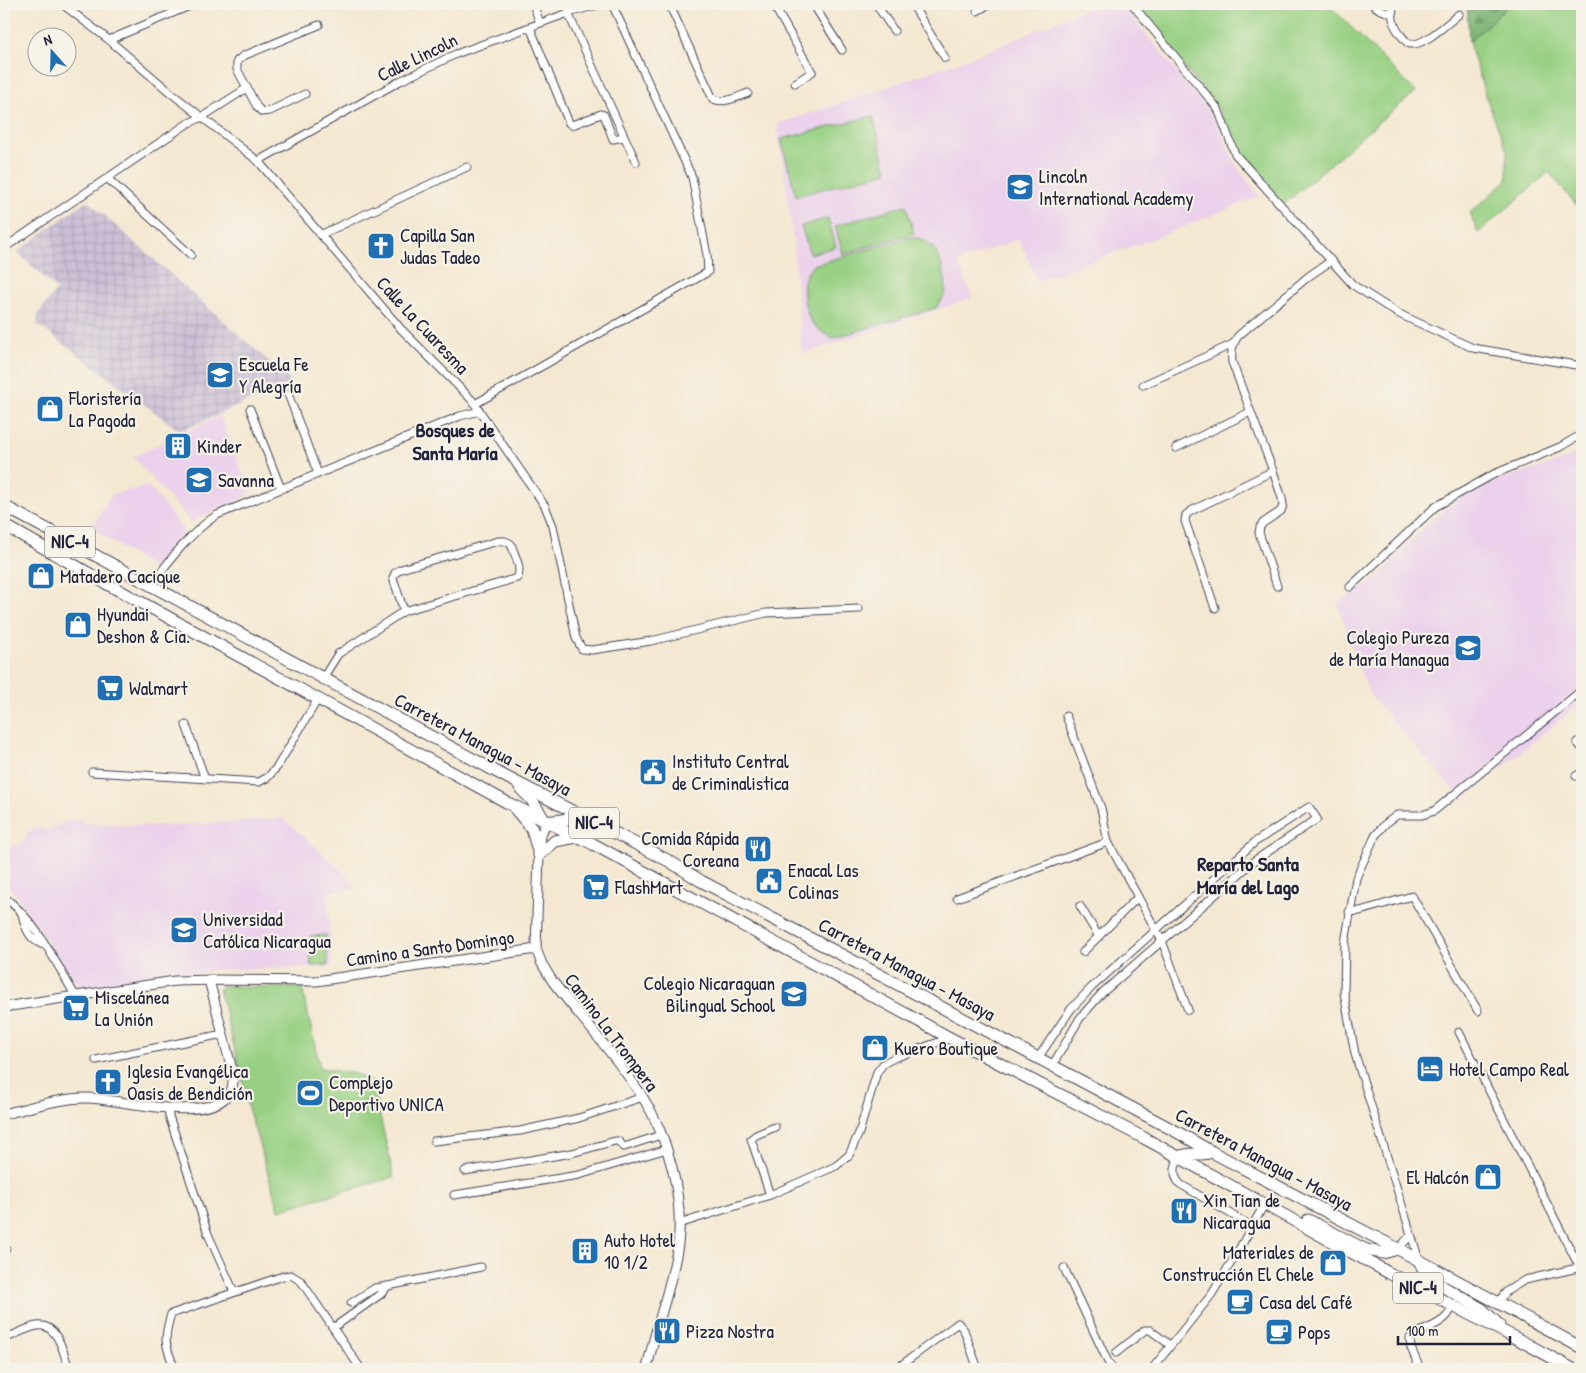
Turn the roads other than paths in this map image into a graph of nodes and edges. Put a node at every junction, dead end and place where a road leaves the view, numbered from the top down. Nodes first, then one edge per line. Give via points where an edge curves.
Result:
1 (62, 4) edge
2 (194, 4) edge
3 (533, 4) edge
4 (601, 4) edge
5 (612, 4) edge
6 (669, 4) edge
7 (773, 4) edge
8 (813, 4) edge
9 (876, 4) edge
10 (912, 4) edge
11 (990, 4) edge
12 (1132, 4) edge
13 (1372, 4) edge
14 (1394, 4) edge
15 (977, 11) dead end
16 (568, 13) junction
17 (1392, 14) junction
18 (1459, 14) dead end
19 (540, 23) junction
20 (319, 25) dead end
21 (530, 27) junction
22 (894, 31) dead end
23 (108, 40) junction
24 (842, 50) dead end
25 (945, 58) dead end
26 (795, 83) dead end
27 (247, 88) junction
28 (748, 93) dead end
29 (305, 94) dead end
30 (202, 117) junction
31 (624, 137) junction
32 (258, 161) junction
33 (636, 162) dead end
34 (467, 167) dead end
35 (107, 178) junction
36 (320, 235) junction
37 (4, 248) edge
38 (191, 255) dead end
39 (1331, 260) junction
40 (1233, 344) junction
41 (1582, 366) edge
42 (1143, 385) dead end
43 (288, 394) dead end
44 (475, 404) junction
45 (250, 409) dead end
46 (480, 411) junction
47 (1250, 412) junction
48 (1582, 434) edge
49 (1176, 448) dead end
50 (1273, 471) junction
51 (318, 474) junction
52 (281, 489) junction
53 (4, 506) edge
54 (4, 510) edge
55 (18, 514) junction
56 (4, 525) edge
57 (113, 564) junction
58 (136, 578) junction
59 (102, 581) junction
60 (152, 585) junction
61 (1277, 586) dead end
62 (1350, 587) dead end
63 (130, 596) junction
64 (1215, 608) dead end
65 (859, 609) dead end
66 (404, 611) junction
67 (323, 678) junction
68 (1582, 690) edge
69 (318, 699) junction
70 (1066, 716) dead end
71 (186, 725) dead end
72 (1577, 742) dead end
73 (1582, 748) edge
74 (92, 772) dead end
75 (508, 778) junction
76 (205, 779) junction
77 (508, 803) junction
78 (546, 822) junction
79 (577, 837) junction
80 (1108, 842) junction
81 (539, 855) junction
82 (668, 861) junction
83 (4, 897) edge
84 (1138, 897) junction
85 (957, 898) dead end
86 (1080, 906) dead end
87 (1349, 912) junction
88 (1156, 929) junction
89 (1099, 937) junction
90 (1162, 941) junction
91 (536, 949) junction
92 (1083, 952) dead end
93 (209, 980) junction
94 (76, 997) junction
95 (4, 1007) edge
96 (1188, 1010) dead end
97 (1478, 1011) dead end
98 (1459, 1032) dead end
99 (224, 1034) junction
100 (950, 1038) junction
101 (1038, 1058) junction
102 (96, 1060) dead end
103 (1052, 1066) junction
104 (643, 1097) junction
105 (168, 1108) junction
106 (4, 1114) edge
107 (775, 1128) dead end
108 (1177, 1132) junction
109 (661, 1136) junction
110 (434, 1141) dead end
111 (667, 1149) junction
112 (1212, 1152) junction
113 (1178, 1157) junction
114 (465, 1171) dead end
115 (454, 1195) dead end
116 (770, 1195) junction
117 (1266, 1206) junction
118 (679, 1224) junction
119 (1251, 1226) junction
120 (1411, 1235) junction
121 (1398, 1249) junction
122 (1419, 1260) junction
123 (481, 1267) dead end
124 (1581, 1267) edge
125 (1064, 1268) dead end
126 (388, 1286) junction
127 (234, 1292) junction
128 (351, 1303) dead end
129 (1497, 1303) junction
130 (1453, 1306) junction
131 (333, 1328) junction
132 (1510, 1335) junction
133 (4, 1339) edge
134 (1170, 1346) junction
135 (1582, 1348) edge
136 (1116, 1353) dead end
137 (69, 1369) edge
138 (175, 1369) edge
139 (361, 1369) edge
140 (647, 1369) edge
141 (896, 1369) edge
142 (978, 1369) edge
143 (1113, 1369) edge
144 (1152, 1369) edge
145 (1420, 1369) edge
146 (1573, 1369) edge

1 - 23 street, Calle La Cuaresma
2 - 23 street
3 - 19 street
4 - 16 street, Calle Lincoln
5 - 44 street via 692,177 708,272
6 - 28 street via 713,99 725,101
7 - 26 street via 812,72
8 - 24 street
9 - 22 street
10 - 25 street
11 - 15 street
12 - 39 street via 1218,108 1235,154
13 - 17 street
14 - 17 street
16 - 19 street, Calle Lincoln
16 - 31 street
17 - 18 street via 1397,30 1408,43 1415,44 1423,42
19 - 21 street, Calle Lincoln
20 - 27 street via 243,56 237,69
21 - 31 street via 569,123 572,125 601,114 613,139
21 - 32 street, Calle Lincoln via 456,54 400,81
23 - 30 street, Calle La Cuaresma
27 - 29 street via 262,112
27 - 30 street
30 - 32 street, Calle La Cuaresma
30 - 35 street
31 - 33 street
32 - 36 street, Calle La Cuaresma
34 - 36 street
35 - 37 street
35 - 38 street
36 - 44 street, Calle La Cuaresma via 400,329
39 - 40 street via 1245,330
39 - 41 street via 1353,285 1397,313 1473,348
40 - 42 street
40 - 47 street via 1232,362
43 - 51 street
44 - 46 street, Calle La Cuaresma
45 - 52 street
46 - 51 street via 460,416
46 - 65 street, Calle La Cuaresma via 545,506 553,526 576,638 582,648 592,650 651,642 766,613
47 - 49 street
47 - 50 street
48 - 62 street via 1560,447 1494,474 1435,507
50 - 61 street via 1283,505 1263,523 1260,533
50 - 64 street via 1186,515
51 - 52 street
52 - 60 street via 217,515 202,525
53 - 55 highway, Carretera Managua - Masaya / NIC-4
54 - 55 highway
55 - 57 highway, Carretera Managua - Masaya / NIC-4
56 - 59 highway, Carretera Managua - Masaya / NIC-4
57 - 58 highway, Carretera Managua - Masaya / NIC-4
57 - 59 highway via 117,578
58 - 60 highway, Carretera Managua - Masaya / NIC-4
58 - 63 highway via 126,583
59 - 63 highway, Carretera Managua - Masaya / NIC-4
60 - 67 highway, Carretera Managua - Masaya / NIC-4
63 - 69 highway, Carretera Managua - Masaya / NIC-4
66 - 66 street via 517,578 520,570 511,544 498,541 401,569 393,578
66 - 67 street via 338,654
67 - 75 highway, Carretera Managua - Masaya / NIC-4
68 - 87 street via 1434,811 1422,815 1397,815 1385,824 1375,836 1362,863
69 - 76 street via 268,777 259,782
69 - 77 highway, Carretera Managua - Masaya / NIC-4
70 - 80 street via 1101,808
71 - 76 street
72 - 73 street
74 - 76 street
75 - 78 highway via 531,799
75 - 82 highway, Carretera Managua - Masaya / NIC-4
77 - 78 highway, Carretera Managua - Masaya / NIC-4
77 - 81 highway via 532,829
78 - 79 highway, Carretera Managua - Masaya / NIC-4
78 - 81 street
78 - 82 highway via 569,819 587,823 659,861
79 - 81 highway via 555,841
79 - 100 highway, Carretera Managua - Masaya / NIC-4
80 - 84 street
80 - 85 street
81 - 91 street
82 - 101 highway, Carretera Managua - Masaya / NIC-4
83 - 94 street via 16,906 46,945
84 - 88 street
84 - 89 street
86 - 89 street
87 - 97 street via 1412,896
87 - 120 street via 1344,993 1355,1054
88 - 90 street
88 - 90 street via 1255,842 1309,807 1316,819 1254,861
88 - 101 street via 1071,1009
89 - 92 street
90 - 96 street
90 - 103 street via 1102,993 1080,1018
91 - 93 street, Camino a Santo Domingo via 316,981
91 - 104 street, Camino La Trompera via 554,982
93 - 94 street, Camino a Santo Domingo via 175,981
93 - 99 street
94 - 95 street, Camino a Santo Domingo
98 - 124 street
99 - 102 street
99 - 105 street via 233,1074 231,1091 213,1105
100 - 113 highway, Carretera Managua - Masaya / NIC-4
100 - 116 street via 884,1063 877,1072 849,1155 836,1166
101 - 103 highway, Carretera Managua - Masaya / NIC-4
103 - 108 highway, Carretera Managua - Masaya / NIC-4
104 - 109 street, Camino La Trompera
104 - 110 street via 579,1118 520,1131
105 - 106 street via 88,1098
105 - 127 street via 208,1234
107 - 116 street via 751,1139
108 - 112 highway, Carretera Managua - Masaya / NIC-4
108 - 113 highway
109 - 111 street, Camino La Trompera
109 - 114 street via 624,1147 615,1141 572,1153
111 - 115 street via 579,1175
111 - 118 street, Camino La Trompera via 679,1200
112 - 113 highway
112 - 121 highway, Carretera Managua - Masaya / NIC-4
113 - 117 highway, Carretera Managua - Masaya / NIC-4
113 - 119 street via 1174,1172 1180,1184
116 - 118 street
117 - 119 street
117 - 121 highway via 1295,1214 1366,1250 1383,1253
117 - 130 highway, Carretera Managua - Masaya / NIC-4
118 - 140 street, Camino La Trompera via 678,1244
119 - 134 street via 1212,1294
120 - 121 street
120 - 122 street
121 - 122 highway, Carretera Managua - Masaya / NIC-4
122 - 129 highway, Carretera Managua - Masaya / NIC-4
122 - 132 highway via 1426,1277 1482,1309
123 - 126 street
124 - 129 street via 1525,1280 1507,1291
125 - 143 street
126 - 128 street via 374,1288
126 - 131 street
127 - 131 street via 283,1276 296,1277
127 - 138 street via 172,1314 165,1345
129 - 135 highway, Carretera Managua - Masaya / NIC-4
130 - 132 highway, Carretera Managua - Masaya / NIC-4
130 - 145 street via 1439,1323 1410,1338
131 - 139 street
132 - 146 highway, Carretera Managua - Masaya / NIC-4
133 - 137 street via 36,1326 47,1327 58,1340
134 - 136 street via 1150,1330 1145,1330
134 - 144 street
141 - 142 street via 958,1323 964,1330

